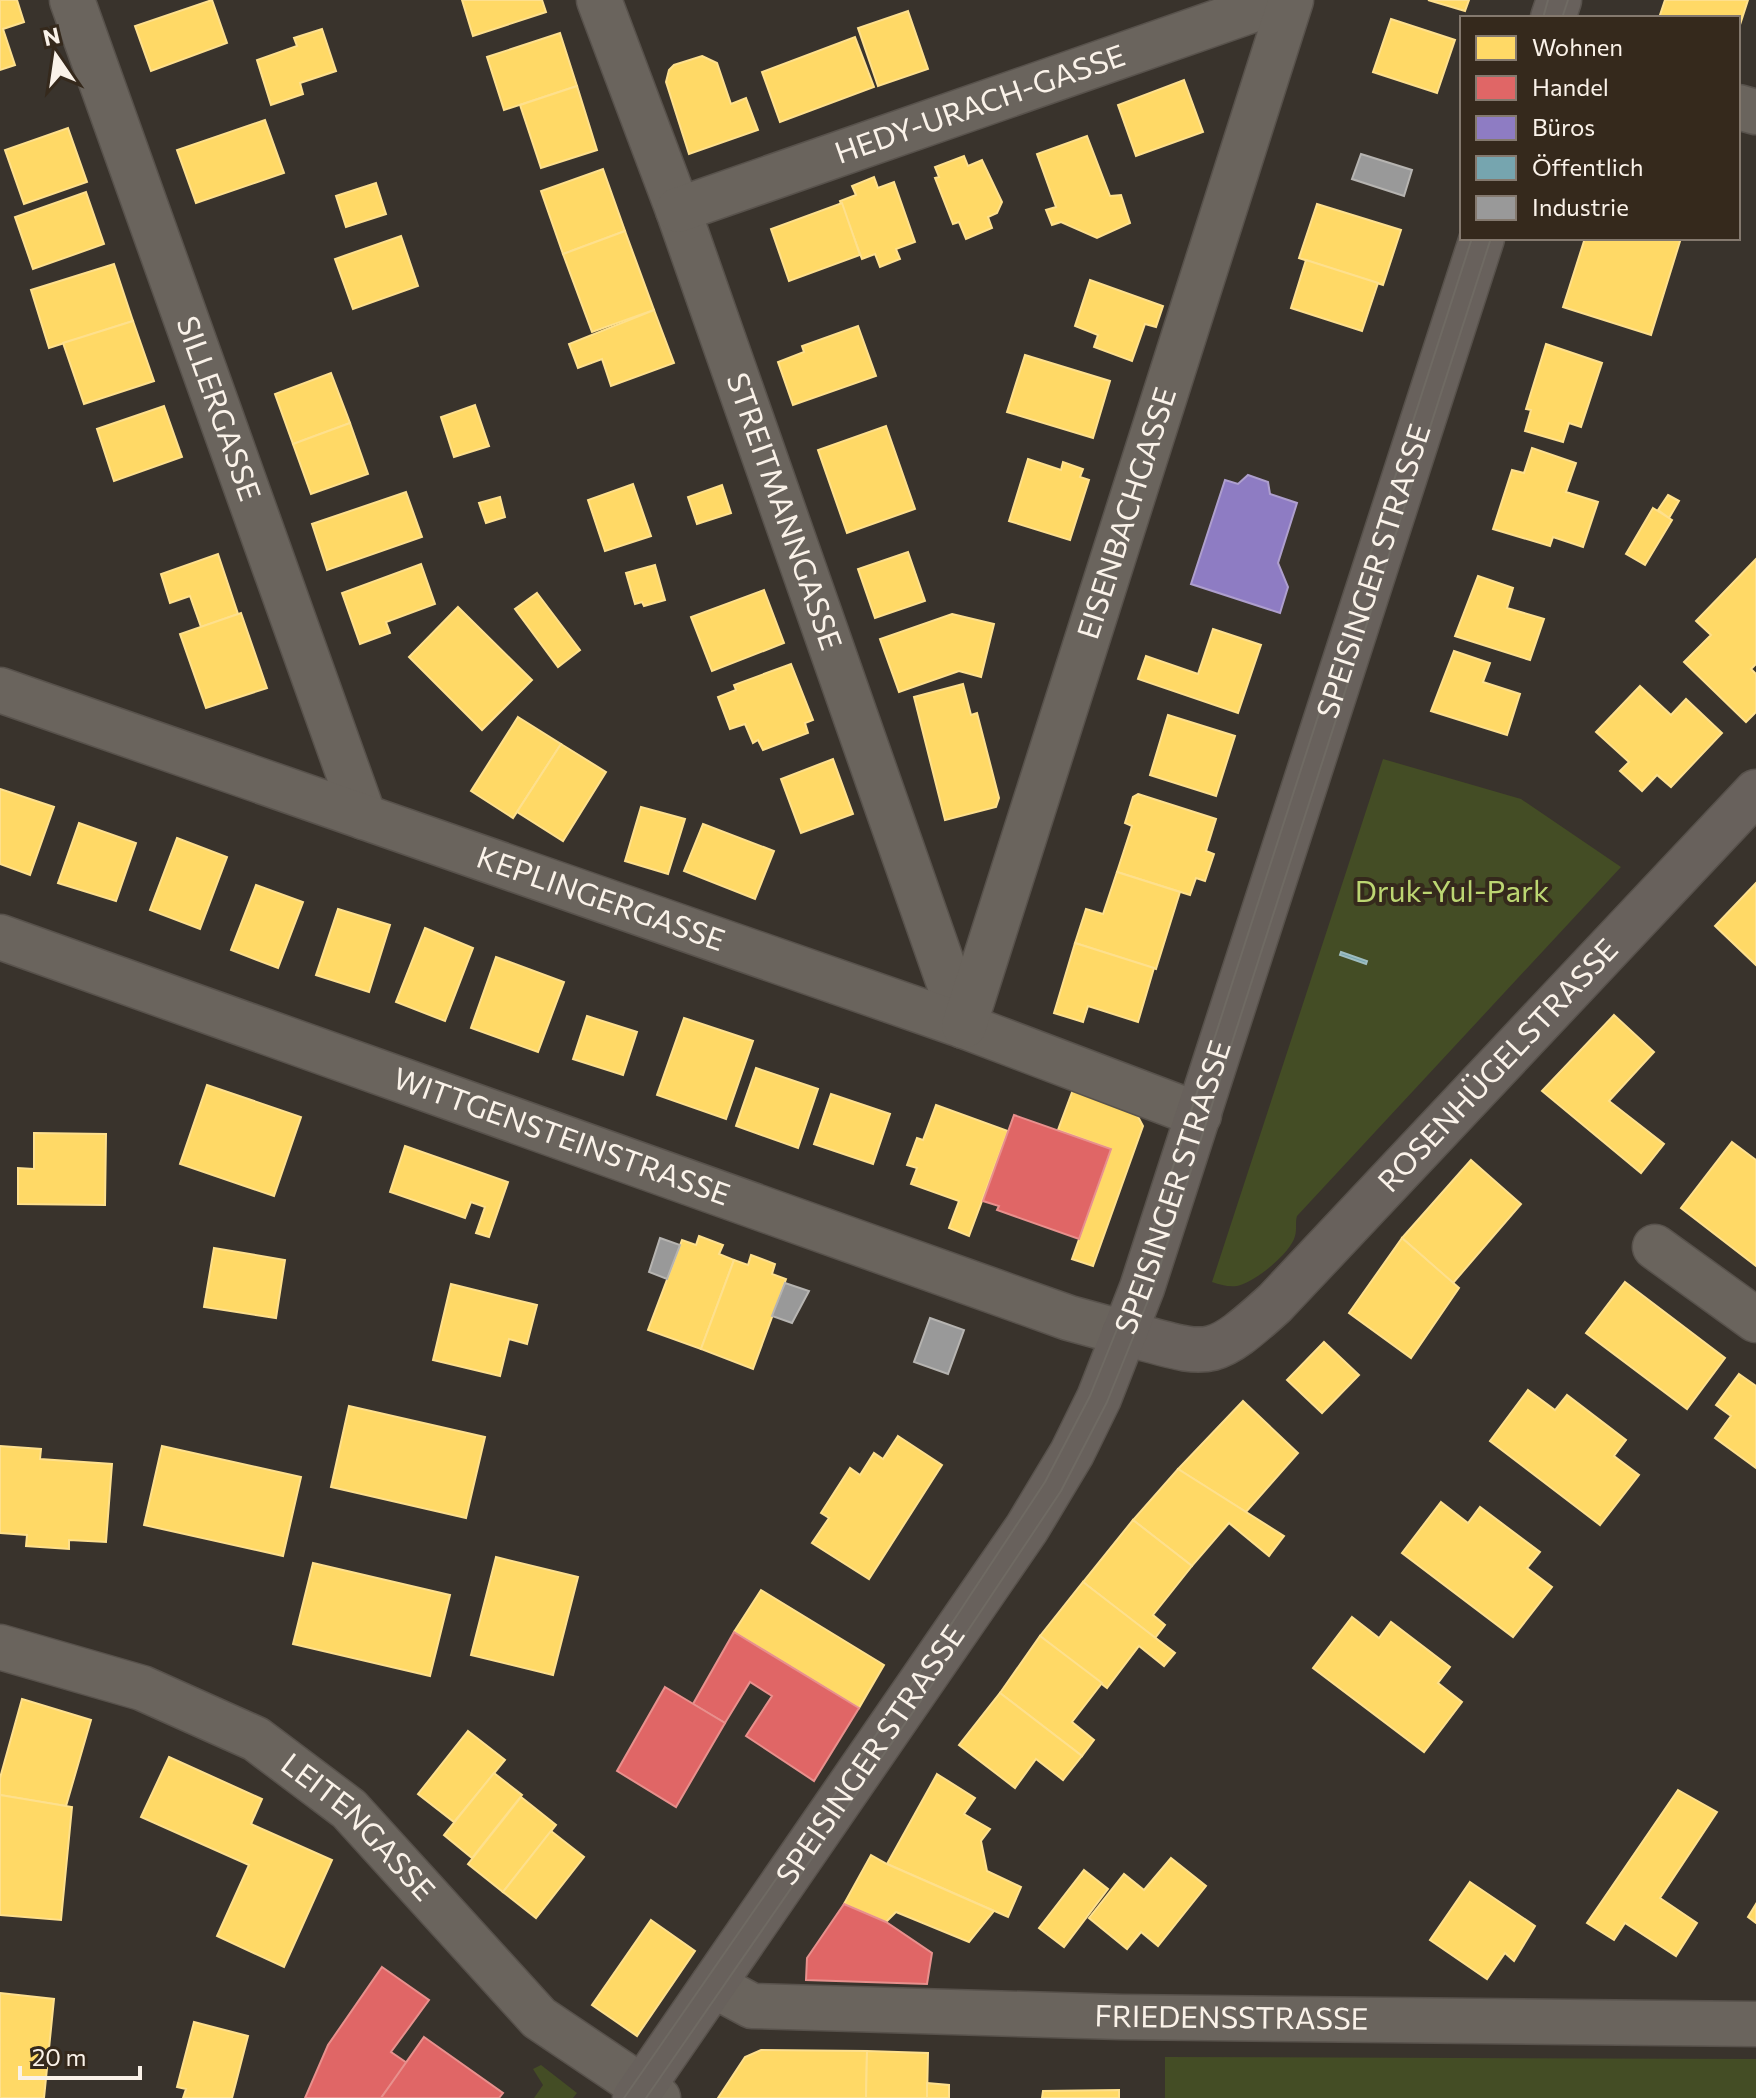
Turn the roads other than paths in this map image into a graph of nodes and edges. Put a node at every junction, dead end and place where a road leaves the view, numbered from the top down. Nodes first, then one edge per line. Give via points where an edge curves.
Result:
1 (72, 0) edge
2 (599, 0) edge
3 (1281, 0) edge
4 (1291, 0) edge
5 (678, 210) junction
6 (1481, 240) edge
7 (0, 690) edge
8 (1756, 792) edge
9 (364, 817) junction
10 (0, 937) edge
11 (964, 1026) junction
12 (1199, 1115) junction
13 (1655, 1247) dead end
14 (1756, 1320) edge
15 (1124, 1333) junction
16 (0, 1647) edge
17 (713, 1985) junction
18 (1756, 2024) edge
19 (651, 2096) edge

1 - 9 street, SILLERGASSE
2 - 5 street, STREITMANNGASSE
3 - 5 street, HEDY-URACH-GASSE
4 - 11 street, EISENBACHGASSE
5 - 11 street, STREITMANNGASSE
6 - 12 main road, SPEISINGER STRASSE
7 - 9 street, KEPLINGERGASSE
8 - 15 main road, ROSENHÜGELSTRASSE via 1527,1039 1238,1337 1219,1348 1197,1351
9 - 11 street, KEPLINGERGASSE
10 - 15 street, WITTGENSTEINSTRASSE via 1069,1318
11 - 12 street, KEPLINGERGASSE
12 - 15 main road, SPEISINGER STRASSE
13 - 14 street
15 - 17 main road, SPEISINGER STRASSE via 1072,1453 1027,1528
16 - 19 street, LEITENGASSE via 142,1688 256,1739 349,1809 539,2018
17 - 18 street, FRIEDENSSTRASSE via 752,2006 1137,2018
17 - 19 main road, SPEISINGER STRASSE via 673,2044

